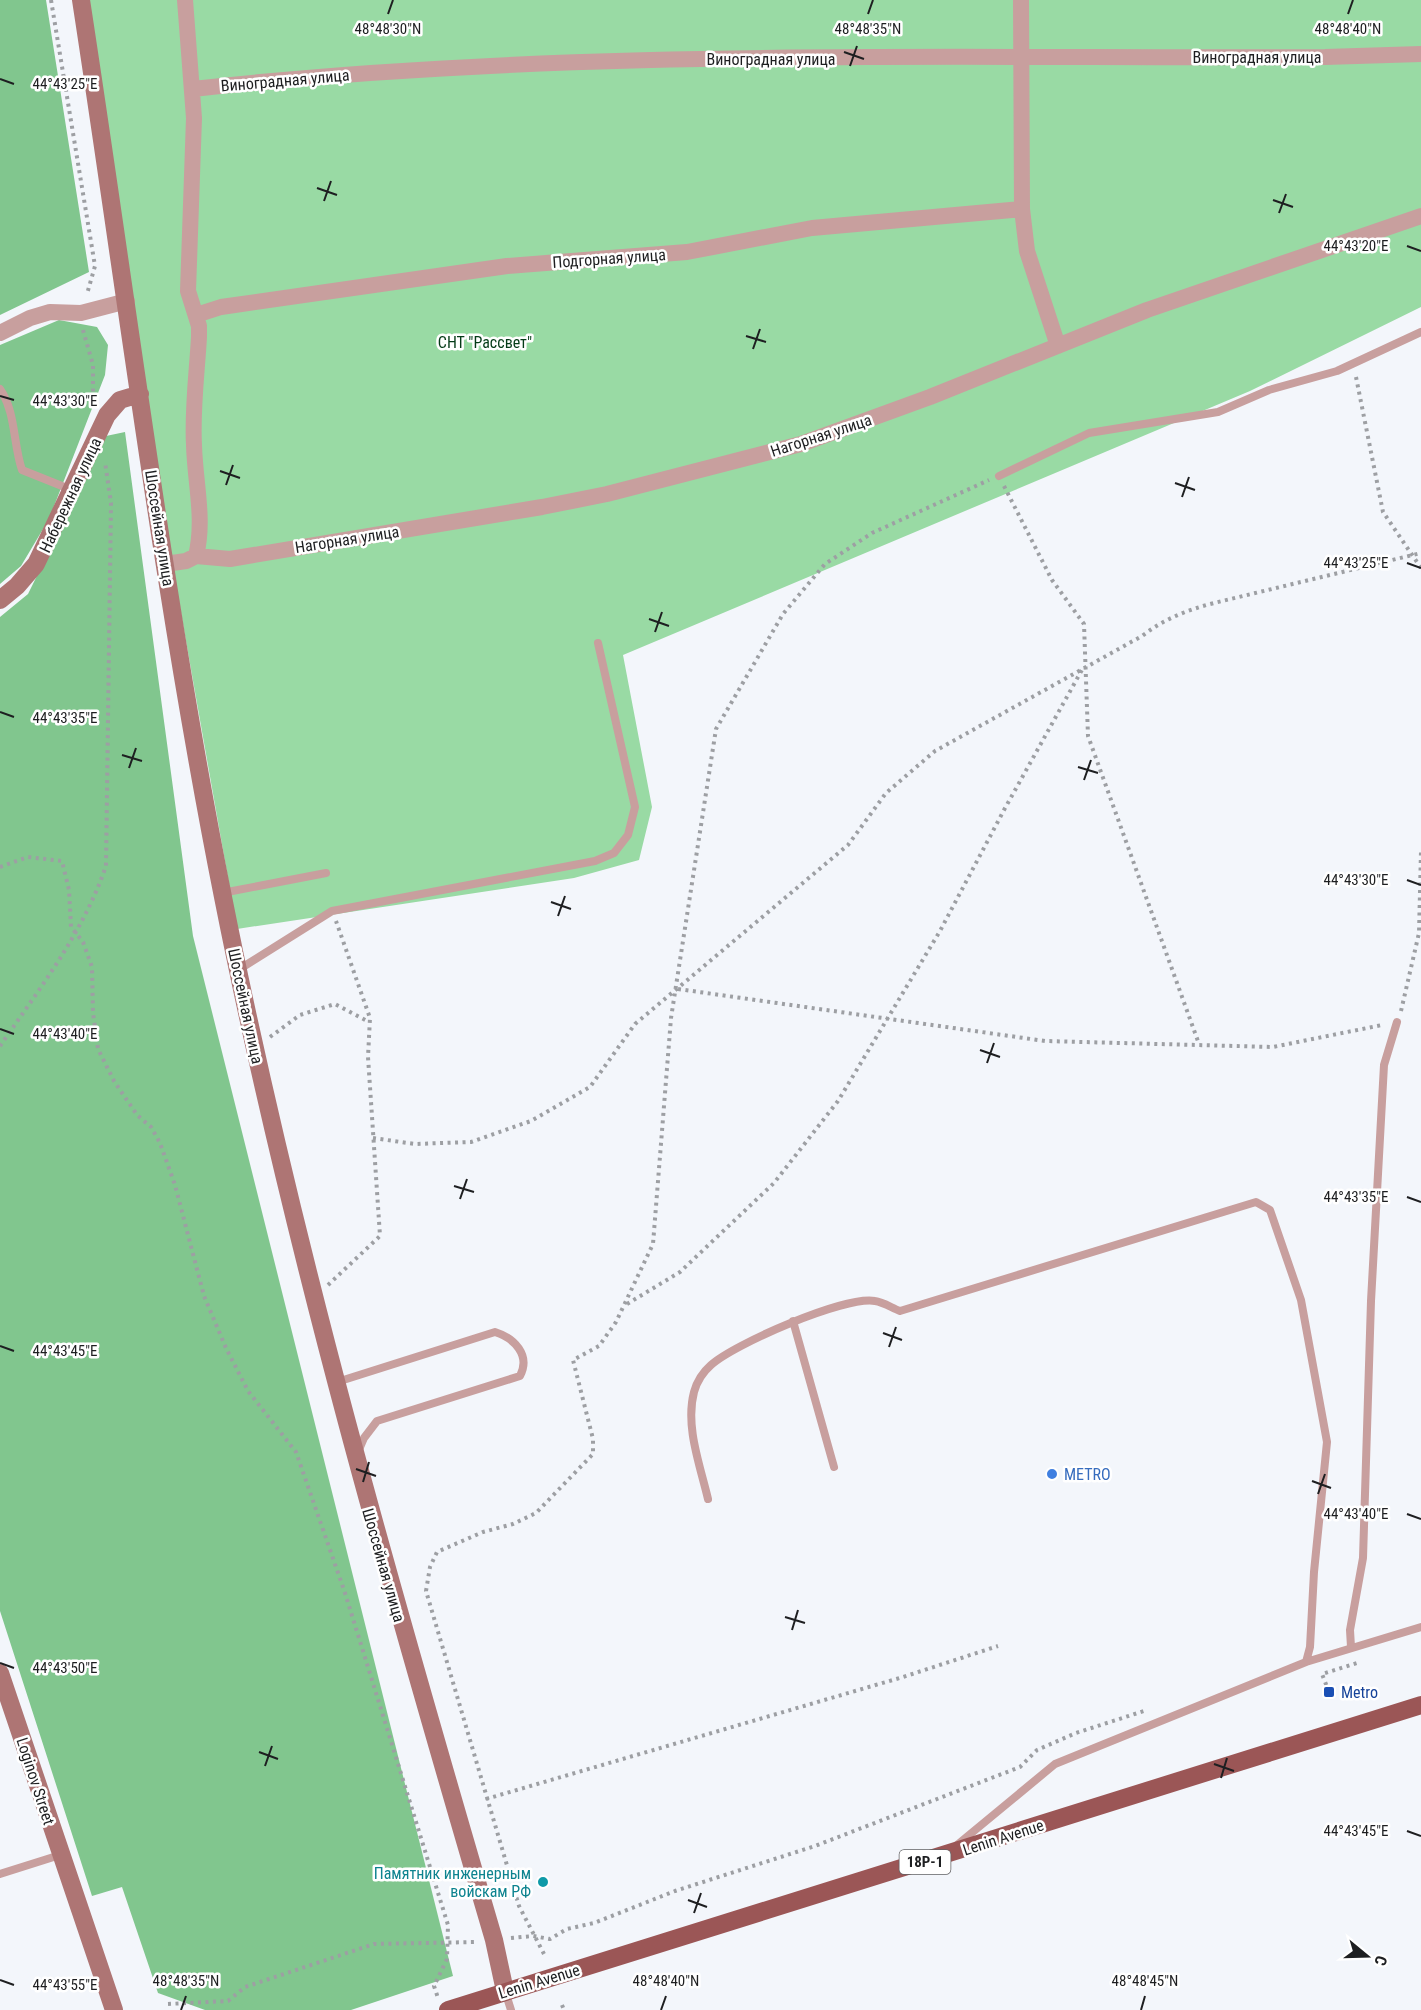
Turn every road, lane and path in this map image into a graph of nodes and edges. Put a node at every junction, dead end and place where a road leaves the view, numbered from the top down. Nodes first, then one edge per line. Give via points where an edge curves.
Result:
1 (51, 0) edge
2 (81, 0) edge
3 (185, 0) edge
4 (1021, 0) edge
5 (1421, 54) edge
6 (1020, 59) junction
7 (193, 89) junction
8 (1022, 209) junction
9 (1421, 216) edge
10 (127, 301) junction
11 (81, 313) junction
12 (196, 315) junction
13 (1421, 332) edge
14 (0, 333) edge
15 (1058, 346) junction
16 (1354, 363) junction
17 (0, 389) edge
18 (140, 394) junction
19 (98, 434) junction
20 (999, 476) junction
21 (72, 490) junction
22 (1421, 553) edge
23 (1411, 555) junction
24 (196, 556) junction
25 (165, 564) junction
26 (1421, 568) edge
27 (0, 600) edge
28 (598, 643) dead end
29 (1084, 668) junction
30 (1421, 851) edge
31 (0, 867) edge
32 (326, 873) dead end
33 (222, 893) junction
34 (332, 911) junction
35 (76, 935) junction
36 (238, 970) junction
37 (677, 989) junction
38 (886, 1020) junction
39 (1397, 1022) junction
40 (369, 1023) junction
41 (1199, 1044) junction
42 (0, 1046) edge
43 (255, 1048) junction
44 (373, 1138) junction
45 (314, 1297) junction
46 (625, 1305) junction
47 (793, 1321) junction
48 (338, 1382) junction
49 (355, 1458) junction
50 (834, 1467) dead end
51 (708, 1499) dead end
52 (1421, 1627) edge
53 (998, 1646) dead end
54 (1351, 1647) junction
55 (1366, 1660) dead end
56 (1306, 1662) junction
57 (0, 1673) edge
58 (1329, 1692) dead end
59 (1421, 1705) edge
60 (1154, 1707) dead end
61 (486, 1799) junction
62 (60, 1855) junction
63 (945, 1856) junction
64 (0, 1874) edge
65 (87, 1933) junction
66 (533, 1936) junction
67 (494, 1940) junction
68 (447, 1943) junction
69 (544, 1954) dead end
70 (505, 1991) junction
71 (168, 2004) dead end
72 (443, 2006) edge
73 (114, 2010) edge
74 (124, 2010) edge
75 (512, 2010) edge

1 - 11 path via 95,266
2 - 10 street, Шоссейная улица
3 - 7 street
4 - 6 street
5 - 6 street, Виноградная улица
6 - 7 street, Виноградная улица via 710,58 321,75
6 - 8 street
7 - 12 street via 187,262 188,291
8 - 12 street, Подгорная улица via 812,228 687,252 507,266 221,307
8 - 15 street via 1027,251
9 - 15 street, Нагорная улица via 1147,310
10 - 11 street
10 - 18 street, Шоссейная улица
11 - 14 street via 50,312
11 - 19 path via 93,365 92,402
12 - 24 street via 199,338 193,441 201,518
13 - 16 lane
15 - 24 street, Нагорная улица via 801,444 607,494 230,559
16 - 20 lane via 1312,380 1269,390 1218,412 1089,433
16 - 23 path via 1383,512
17 - 21 lane via 18,442 22,470
18 - 19 street, Набережная улица via 120,400
18 - 25 street, Шоссейная улица
19 - 21 street, Набережная улица
19 - 35 path via 111,503 106,866
20 - 29 path via 1052,580 1084,624
20 - 37 path via 872,532 825,564 783,614 716,729
21 - 27 street, Набережная улица via 36,564
22 - 23 path
23 - 26 path
23 - 29 path via 1184,611
24 - 25 street
25 - 33 street, Шоссейная улица
28 - 34 lane via 634,807 628,835 615,853 595,861
29 - 37 path via 935,751 886,793 848,845
29 - 38 path via 940,931
29 - 41 path via 1088,736
30 - 39 path via 1419,933
31 - 35 path via 28,857 62,861 69,890 71,927
32 - 33 lane
33 - 36 street, Шоссейная улица
34 - 36 lane
34 - 40 path
35 - 42 path
35 - 68 path via 83,942 92,966 98,1049 114,1082 160,1143 204,1296 226,1348 248,1391 296,1452 345,1593 448,1925
36 - 43 street, Шоссейная улица
37 - 38 path
37 - 44 path via 635,1024 590,1087 531,1120 471,1142 415,1144
37 - 46 path via 671,1018 653,1244
38 - 41 path via 1045,1041
38 - 46 path via 838,1101 774,1183 680,1272
39 - 41 path via 1273,1047
39 - 54 lane via 1384,1065 1363,1558 1350,1630
40 - 43 path via 335,1004 300,1015
40 - 44 path
43 - 45 street, Шоссейная улица
44 - 45 path via 380,1236
45 - 48 street, Шоссейная улица
46 - 61 path via 599,1346 573,1360 593,1439 593,1454 536,1513 437,1552 430,1567 426,1591
47 - 50 lane
47 - 51 lane via 727,1352 699,1378 691,1420
47 - 56 lane via 873,1300 900,1311 1256,1202 1270,1210 1301,1300 1327,1442
48 - 49 street, Шоссейная улица
48 - 49 lane via 495,1332 520,1348 523,1358 525,1368 520,1376 377,1420
49 - 67 street, Шоссейная улица
52 - 54 lane
53 - 61 path
54 - 56 lane
55 - 58 path via 1322,1674
56 - 63 lane via 1055,1764
57 - 62 street, Loginov Street
59 - 63 main road, Lenin Avenue / 18Р-1
60 - 66 path via 1076,1733 1037,1750 1020,1767 815,1846 675,1891 594,1923 567,1929 550,1939
61 - 66 path via 519,1906
62 - 64 lane
62 - 65 street, Loginov Street
63 - 70 main road, Lenin Avenue / 18Р-1
65 - 73 street
65 - 74 street via 104,1958
66 - 67 path
66 - 69 path
67 - 68 path
67 - 70 street, Шоссейная улица
68 - 71 path via 374,1944 245,1987 228,2001
68 - 72 path via 447,1959 434,1986
70 - 72 main road, Lenin Avenue / 18Р-1
70 - 75 lane

